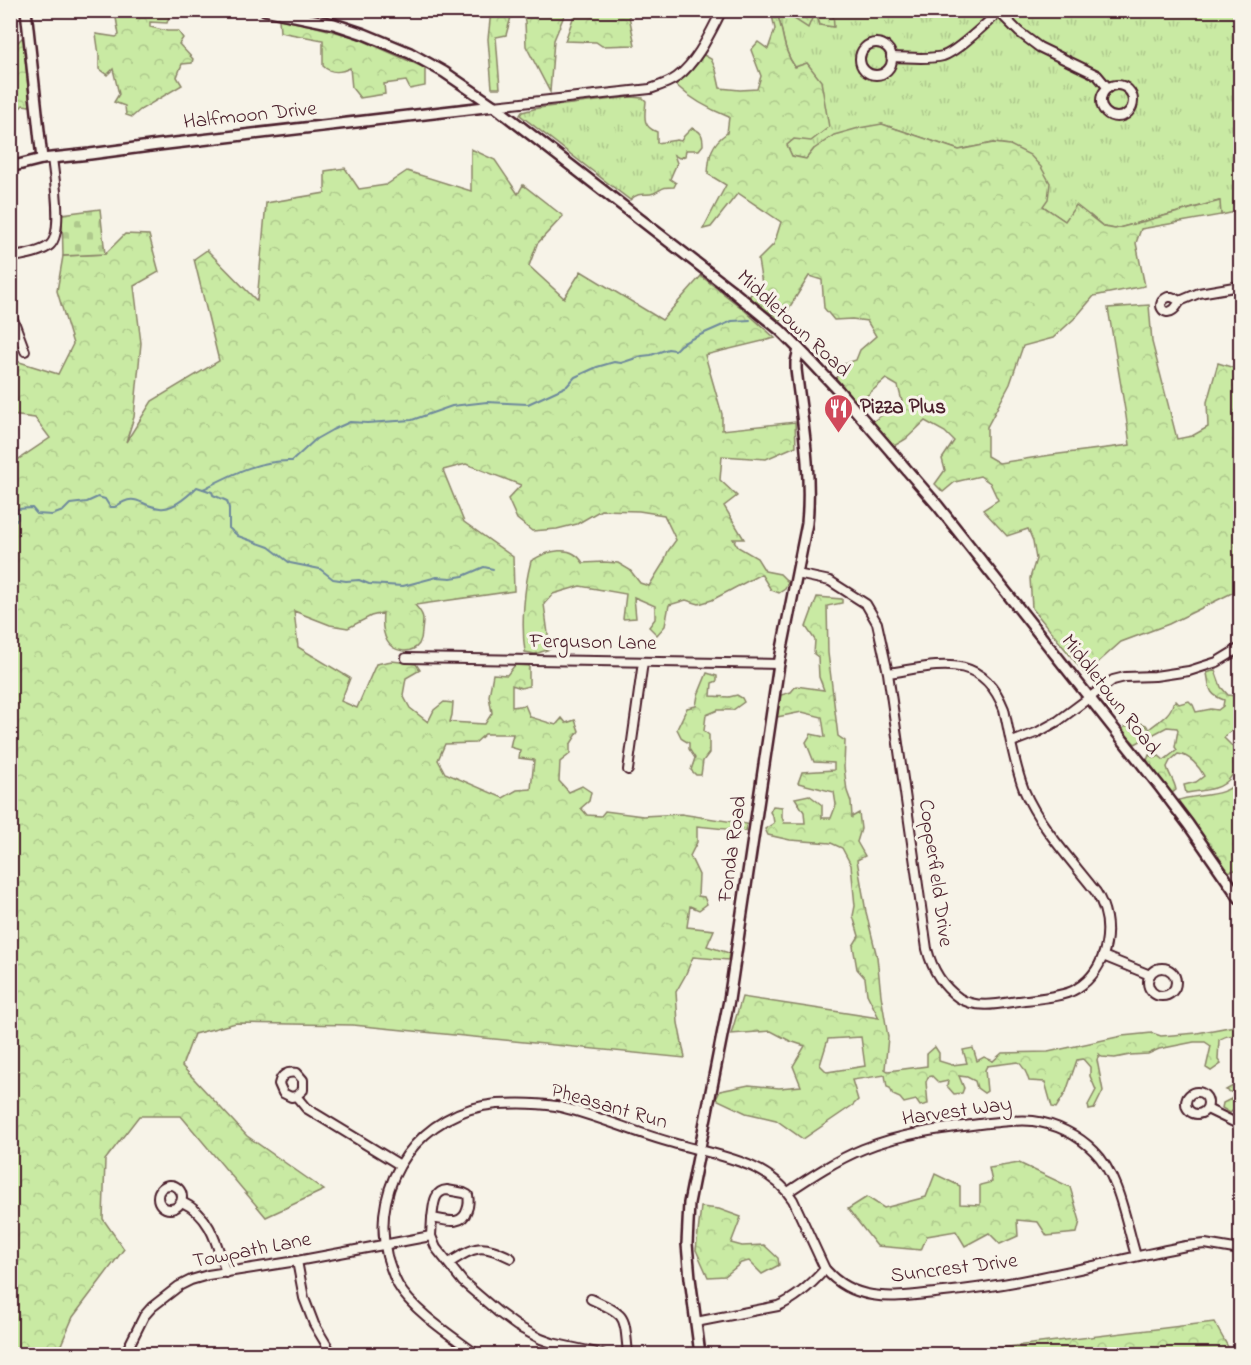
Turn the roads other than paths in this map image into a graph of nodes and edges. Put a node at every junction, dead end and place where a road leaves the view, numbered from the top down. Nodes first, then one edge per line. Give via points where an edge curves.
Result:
1 (26, 10) edge
2 (265, 10) edge
3 (722, 10) edge
4 (998, 12) edge
5 (891, 57) junction
6 (1108, 88) junction
7 (494, 106) junction
8 (52, 158) junction
9 (42, 159) junction
10 (10, 167) edge
11 (10, 258) edge
12 (1240, 286) edge
13 (1180, 301) dead end
14 (10, 311) edge
15 (799, 349) junction
16 (25, 351) dead end
17 (797, 574) junction
18 (1240, 648) edge
19 (406, 658) dead end
20 (643, 662) junction
21 (779, 664) junction
22 (888, 673) junction
23 (1089, 697) junction
24 (1012, 742) junction
25 (628, 770) dead end
26 (1240, 899) edge
27 (1103, 956) junction
28 (1149, 975) dead end
29 (296, 1096) dead end
30 (1207, 1109) dead end
31 (1240, 1125) edge
32 (700, 1151) junction
33 (400, 1165) junction
34 (788, 1192) junction
35 (182, 1202) dead end
36 (432, 1218) junction
37 (431, 1236) junction
38 (385, 1245) junction
39 (1240, 1250) edge
40 (1136, 1256) junction
41 (511, 1258) dead end
42 (297, 1261) junction
43 (449, 1263) junction
44 (825, 1269) junction
45 (226, 1273) junction
46 (591, 1299) dead end
47 (696, 1322) junction
48 (125, 1354) edge
49 (332, 1354) edge
50 (476, 1354) edge
51 (602, 1354) edge
52 (628, 1354) edge
53 (700, 1354) edge

1 - 9 street
2 - 7 street, Middletown Road via 334,24 410,53
3 - 7 street via 691,62 676,78 662,84 650,89
4 - 5 street via 944,56
4 - 6 street via 1039,47 1097,75
5 - 5 street via 883,45 872,44 862,51 860,64 868,74 881,74 888,70
6 - 6 street via 1120,86 1130,92 1133,104 1124,116 1115,117 1104,111 1101,99
7 - 8 street, Halfmoon Drive
7 - 15 street, Middletown Road via 730,289
8 - 9 street, Halfmoon Drive
8 - 11 street via 58,224 55,239 46,247
9 - 10 street, Halfmoon Drive
12 - 13 street via 1199,293
14 - 16 street
15 - 17 street, Fonda Road via 796,369 809,501
15 - 23 street, Middletown Road via 938,506
17 - 21 street, Fonda Road
17 - 22 street, Copperfield Drive via 830,581 866,604 877,623
18 - 23 street via 1217,662 1189,671 1113,680
19 - 20 street, Ferguson Lane
20 - 21 street, Ferguson Lane
20 - 25 street
21 - 32 street, Fonda Road via 729,1000
22 - 24 street, Copperfield Drive via 952,665 978,674 1000,701
22 - 27 street, Copperfield Drive via 927,949 941,980 959,998 969,1002 991,1005 1033,999 1075,990 1095,971
23 - 24 street via 1058,721
23 - 26 street, Middletown Road via 1188,824
24 - 27 street, Copperfield Drive via 1019,777 1036,814 1103,902 1108,919
27 - 28 street
29 - 33 street via 306,1108
30 - 31 street
32 - 33 street, Pheasant Run via 556,1106 499,1104 467,1111 440,1124 426,1134
32 - 34 street, Suncrest Drive via 759,1170
32 - 47 street, Fonda Road via 686,1236
33 - 38 street, Pheasant Run via 387,1196 383,1219
34 - 40 street, Harvest Way via 841,1160 887,1141 964,1126 1034,1121 1060,1128 1095,1152 1116,1185
34 - 44 street, Suncrest Drive
35 - 45 street via 193,1207 206,1222
36 - 36 street via 463,1219 468,1195 440,1191
36 - 37 street
37 - 38 street, Towpath Lane
37 - 43 street
38 - 42 street, Towpath Lane
38 - 50 street, Pheasant Run via 392,1272 406,1297
39 - 40 street, Suncrest Drive via 1205,1244
40 - 44 street, Suncrest Drive via 1053,1275 911,1295 859,1292 840,1284
41 - 43 street via 495,1250 476,1248
42 - 45 street, Towpath Lane
42 - 49 street via 304,1298
43 - 51 street via 464,1282 517,1326 552,1343
44 - 47 street via 804,1290 778,1306
45 - 48 street, Towpath Lane via 190,1280 160,1300 144,1316
46 - 52 street via 621,1316
47 - 53 street, Fonda Road

